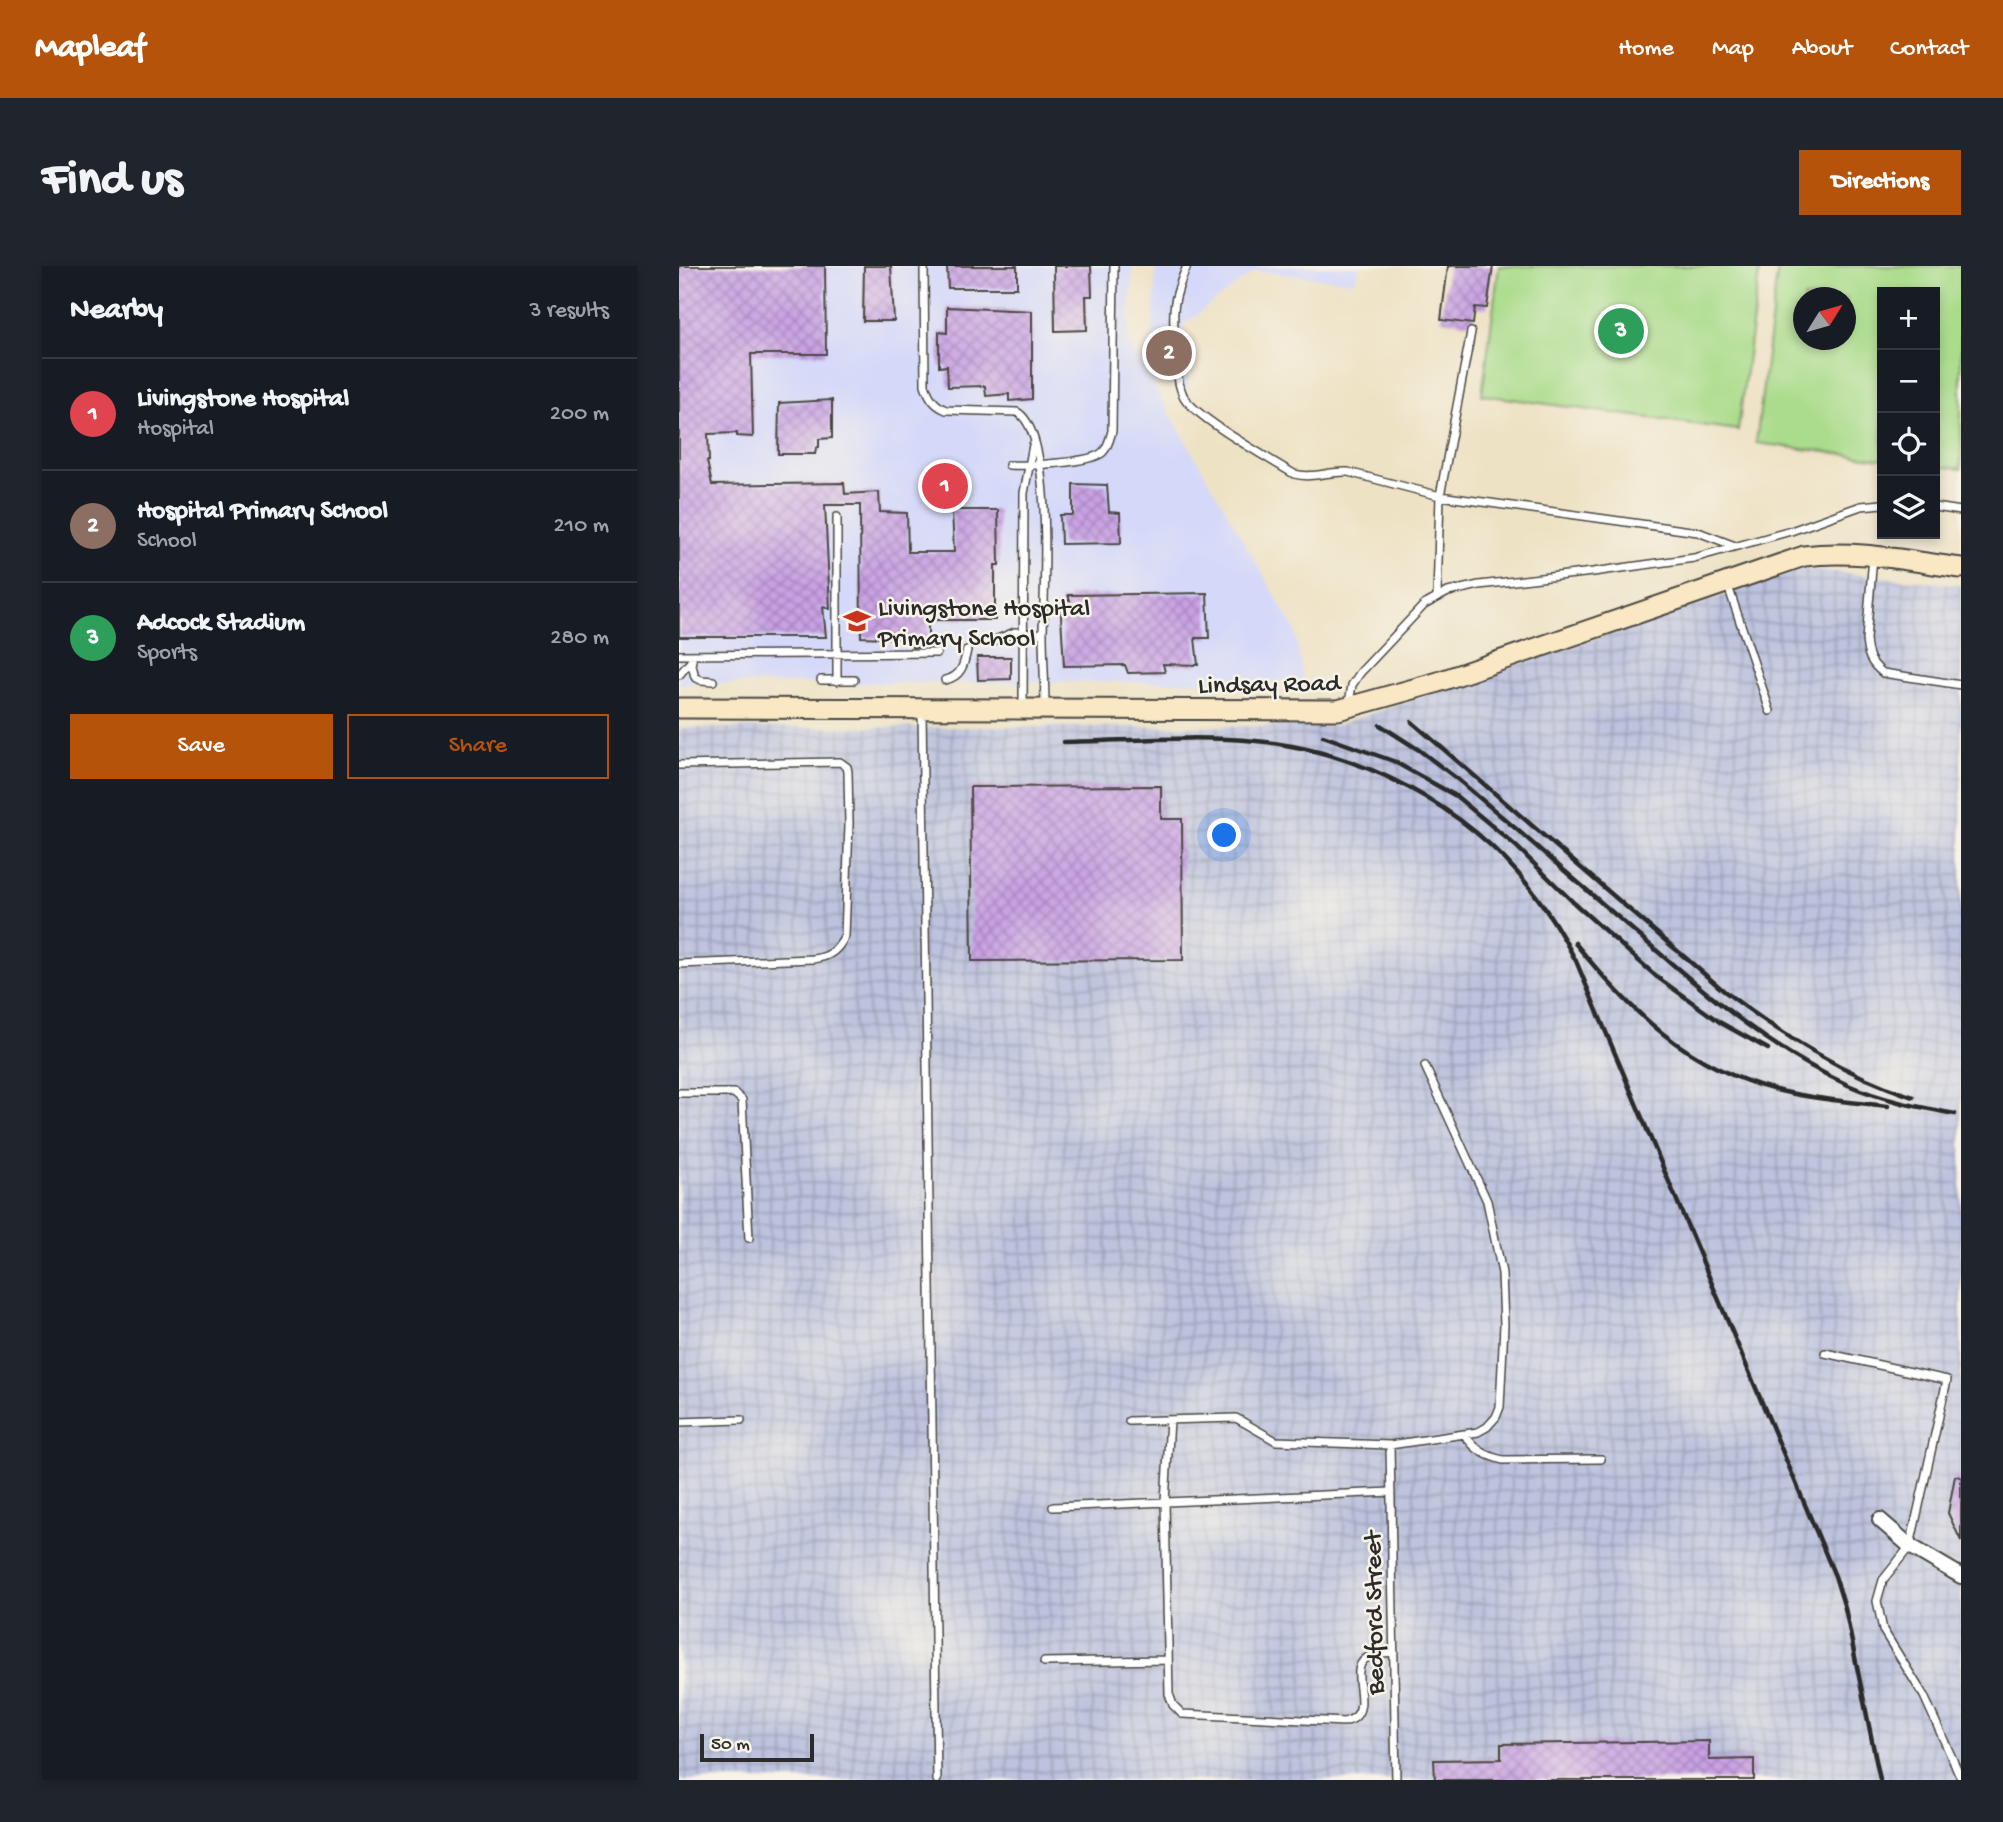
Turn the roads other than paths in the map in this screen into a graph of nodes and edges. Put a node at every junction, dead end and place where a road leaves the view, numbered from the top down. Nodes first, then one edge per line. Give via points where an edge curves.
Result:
1 (924, 266) edge
2 (1114, 266) edge
3 (1187, 266) edge
4 (1471, 332) dead end
5 (1034, 441) junction
6 (1038, 464) junction
7 (1009, 465) dead end
8 (1029, 466) junction
9 (1440, 495) junction
10 (1877, 504) edge
11 (1940, 508) edge
12 (1961, 511) edge
13 (837, 517) dead end
14 (1737, 546) junction
15 (1873, 556) junction
16 (1961, 568) edge
17 (1727, 582) junction
18 (1437, 596) junction
19 (1024, 632) junction
20 (1043, 634) junction
21 (988, 643) dead end
22 (967, 650) dead end
23 (937, 653) dead end
24 (679, 655) edge
25 (836, 655) junction
26 (692, 659) junction
27 (679, 675) edge
28 (821, 680) dead end
29 (854, 680) dead end
30 (945, 680) dead end
31 (713, 681) dead end
32 (837, 681) junction
33 (1961, 685) edge
34 (679, 708) edge
35 (922, 708) junction
36 (1349, 708) junction
37 (1023, 709) junction
38 (1045, 709) junction
39 (1770, 711) dead end
40 (679, 765) edge
41 (679, 964) edge
42 (1425, 1066) dead end
43 (679, 1093) edge
44 (749, 1238) dead end
45 (1825, 1353) dead end
46 (741, 1420) dead end
47 (1170, 1420) junction
48 (1129, 1421) dead end
49 (679, 1422) edge
50 (1465, 1435) junction
51 (1390, 1445) junction
52 (1601, 1459) dead end
53 (1391, 1492) junction
54 (1165, 1502) junction
55 (1053, 1507) dead end
56 (1880, 1520) dead end
57 (1910, 1546) junction
58 (1961, 1576) edge
59 (1394, 1652) junction
60 (1168, 1660) junction
61 (1044, 1662) dead end
62 (1961, 1779) edge
63 (937, 1780) edge
64 (1396, 1780) edge

1 - 5 lane via 925,385 932,400 946,410 1017,412 1027,421
2 - 6 lane via 1109,440 1096,457
3 - 9 lane via 1172,311 1179,382 1191,405 1294,474 1307,478 1348,472
4 - 9 lane
5 - 6 lane
5 - 8 lane
6 - 8 lane
6 - 20 lane via 1044,488
7 - 8 lane
8 - 19 lane via 1024,492
9 - 14 lane via 1698,532
9 - 18 lane
10 - 14 lane
11 - 12 lane
13 - 25 lane
14 - 18 lane via 1694,558 1463,587
15 - 16 street, Lindsay Road
15 - 17 street, Lindsay Road via 1804,556
15 - 33 lane via 1866,639 1869,658 1883,673
17 - 36 street, Lindsay Road
17 - 39 lane
18 - 36 lane via 1360,673 1352,685
19 - 20 lane
19 - 21 lane
19 - 37 lane
20 - 38 lane
22 - 30 lane via 959,673
23 - 25 lane
24 - 26 lane
25 - 26 lane
25 - 32 lane
26 - 27 lane
26 - 31 lane via 695,677
28 - 32 lane
29 - 32 lane
34 - 35 street, Lindsay Road
35 - 37 street, Lindsay Road
35 - 63 lane
36 - 38 street, Lindsay Road
37 - 38 street, Lindsay Road
40 - 41 lane via 840,762 848,772 849,824 845,936 834,951 825,958
42 - 50 lane via 1487,1200 1502,1273 1500,1407 1487,1427
43 - 44 lane via 734,1093 743,1100
45 - 57 lane via 1947,1380
46 - 49 lane
47 - 48 lane
47 - 51 lane via 1236,1418 1276,1441
47 - 54 lane
50 - 51 lane
50 - 52 lane via 1487,1456 1503,1460
51 - 53 lane, Bedford Street
53 - 54 lane
53 - 59 lane, Bedford Street
54 - 55 lane
54 - 60 lane
56 - 57 street
57 - 58 street
57 - 62 lane via 1883,1580 1877,1601 1883,1630 1924,1696
59 - 60 lane via 1361,1662 1360,1710 1344,1722 1182,1714 1169,1694
59 - 64 lane, Bedford Street
60 - 61 lane

